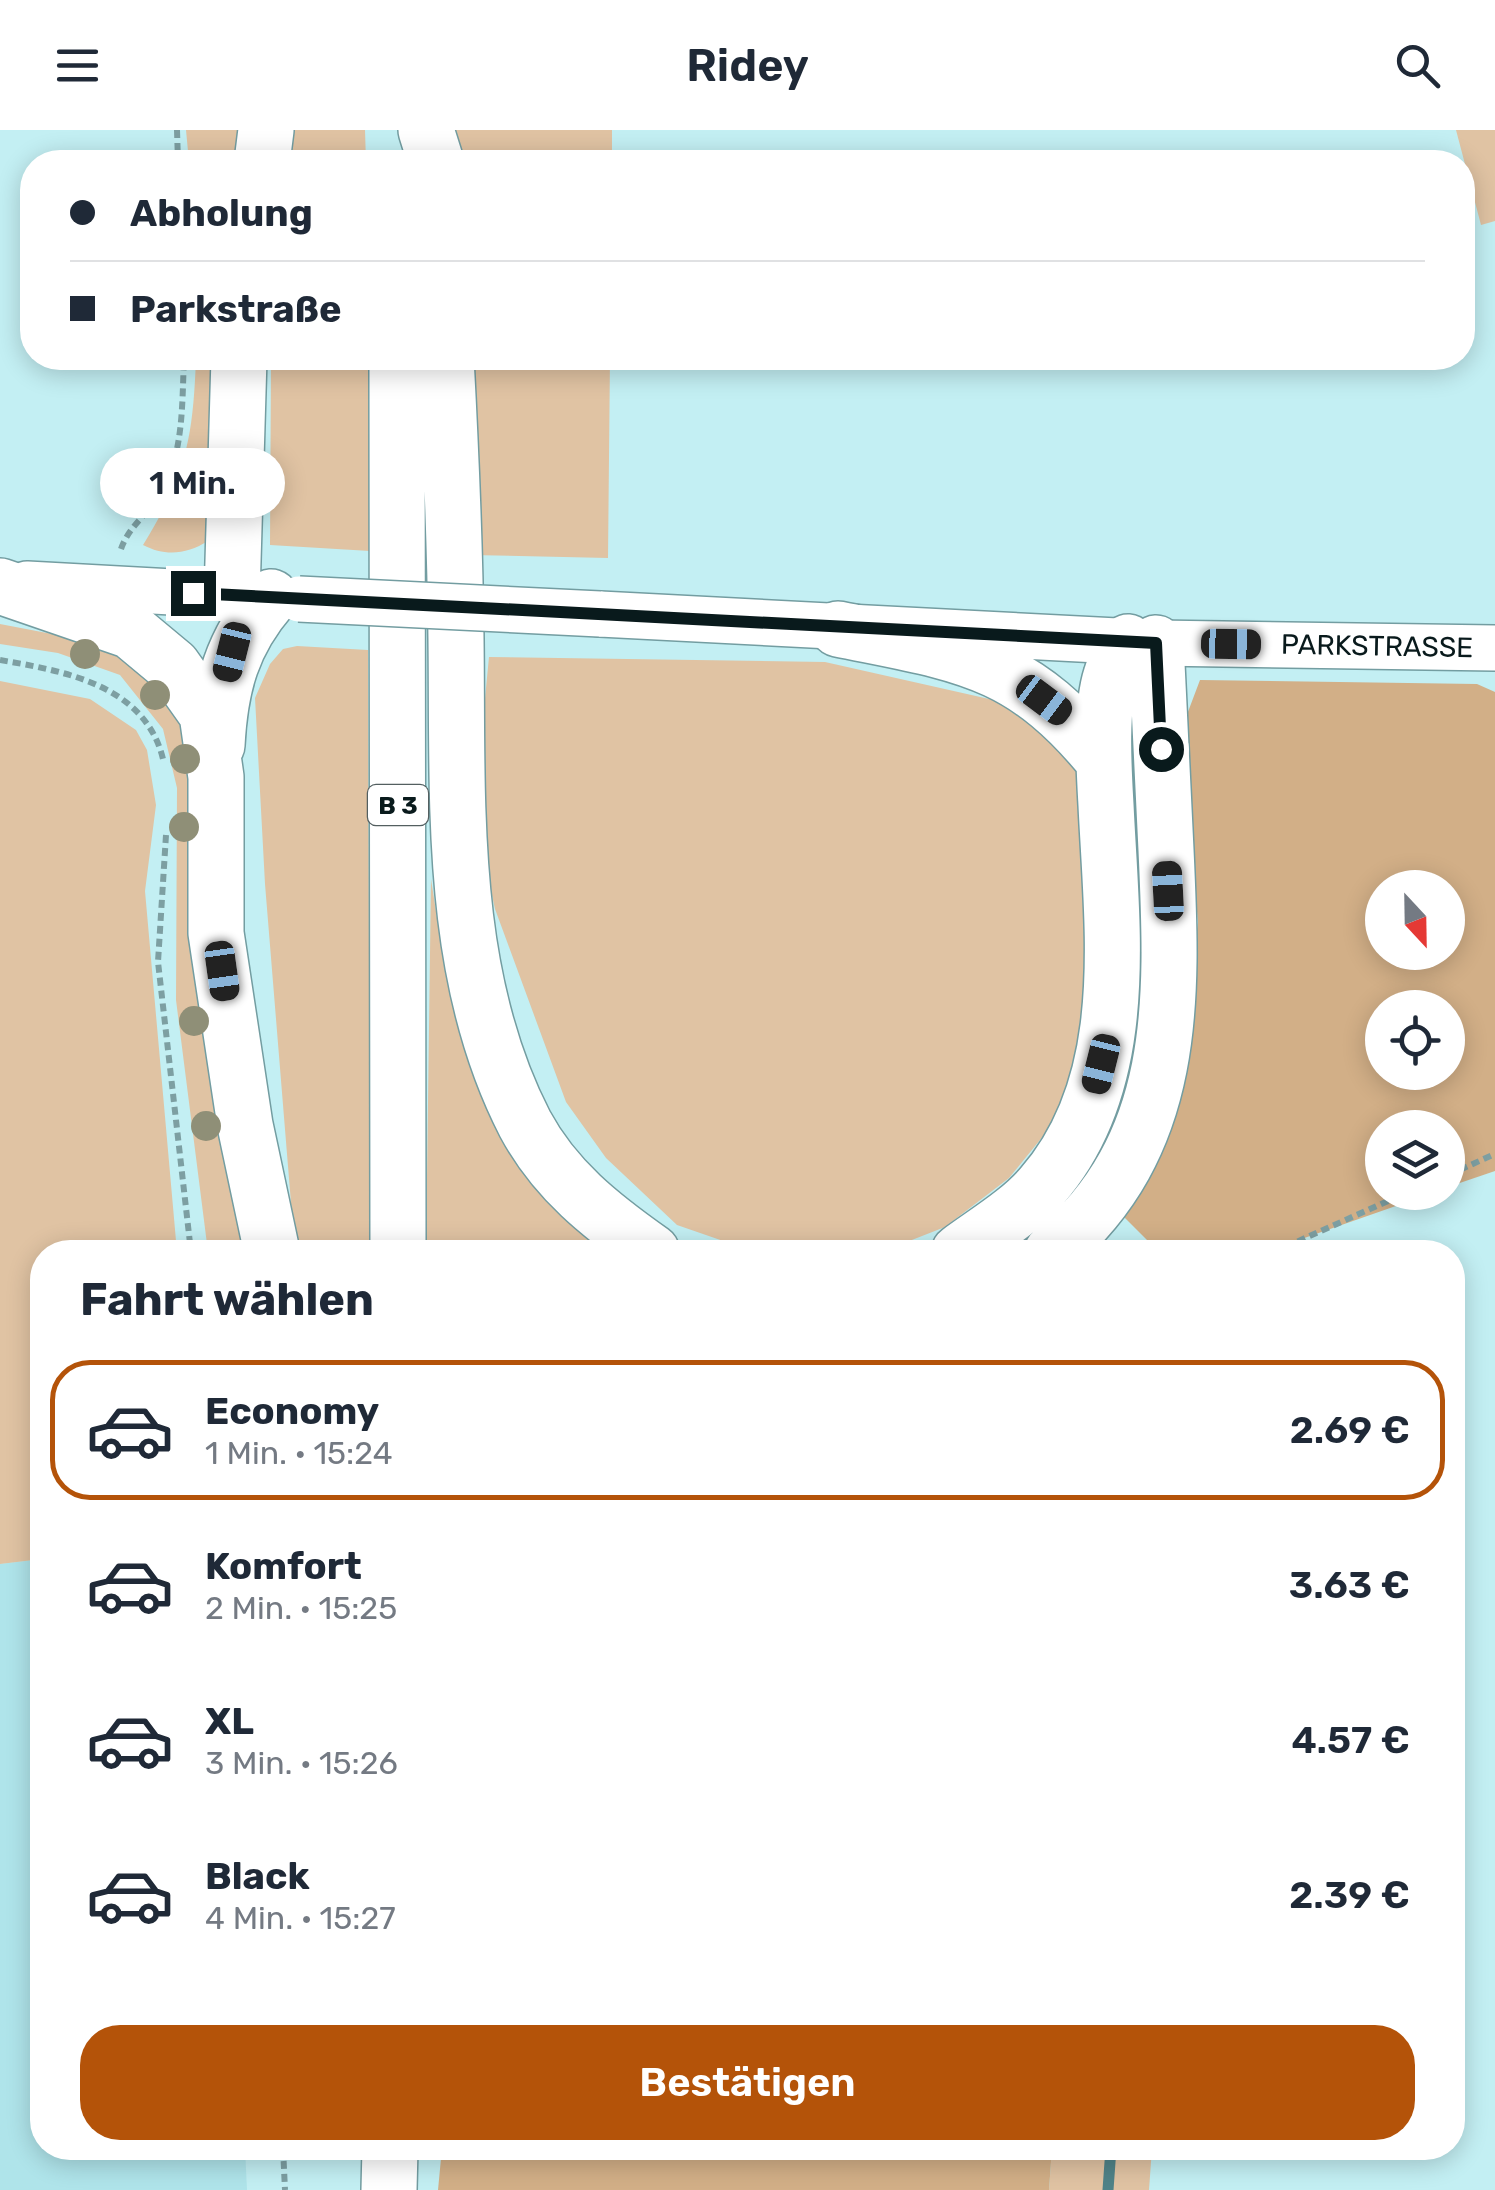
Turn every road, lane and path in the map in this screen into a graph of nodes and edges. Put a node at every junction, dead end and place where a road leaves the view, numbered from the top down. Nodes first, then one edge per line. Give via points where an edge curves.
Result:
1 (183, 370) edge
2 (240, 370) edge
3 (397, 370) edge
4 (447, 370) edge
5 (117, 558) dead end
6 (0, 584) edge
7 (267, 597) junction
8 (838, 629) junction
9 (1142, 642) junction
10 (1495, 648) edge
11 (0, 660) edge
12 (1104, 761) junction
13 (191, 774) junction
14 (167, 824) dead end
15 (1495, 1154) edge
16 (1465, 1167) edge
17 (1368, 1210) edge
18 (190, 1240) edge
19 (270, 1240) edge
20 (398, 1240) edge
21 (637, 1240) edge
22 (974, 1240) edge
23 (1066, 1240) edge
24 (1301, 1240) edge
25 (284, 2160) edge
26 (390, 2160) edge
27 (285, 2190) edge
28 (389, 2190) edge

1 - 5 path via 174,463
2 - 7 main road
3 - 20 main road, B 3
4 - 21 main road via 459,847 475,985 526,1126 568,1186
6 - 7 street, PARKSTRASSE
6 - 13 main road via 131,631 173,666 207,714
7 - 8 street, PARKSTRASSE, bridge
7 - 13 main road via 232,652
8 - 9 street, PARKSTRASSE
8 - 12 main road via 973,656 1071,720
9 - 10 street, PARKSTRASSE
9 - 12 main road via 1110,677
9 - 23 main road via 1170,1014 1156,1086 1127,1163
11 - 13 path via 92,682 128,702
12 - 22 main road via 1114,976 1094,1090 1070,1147 1042,1187
13 - 19 main road
14 - 18 path via 158,962
15 - 16 path
17 - 24 path
25 - 27 path
26 - 28 main road

